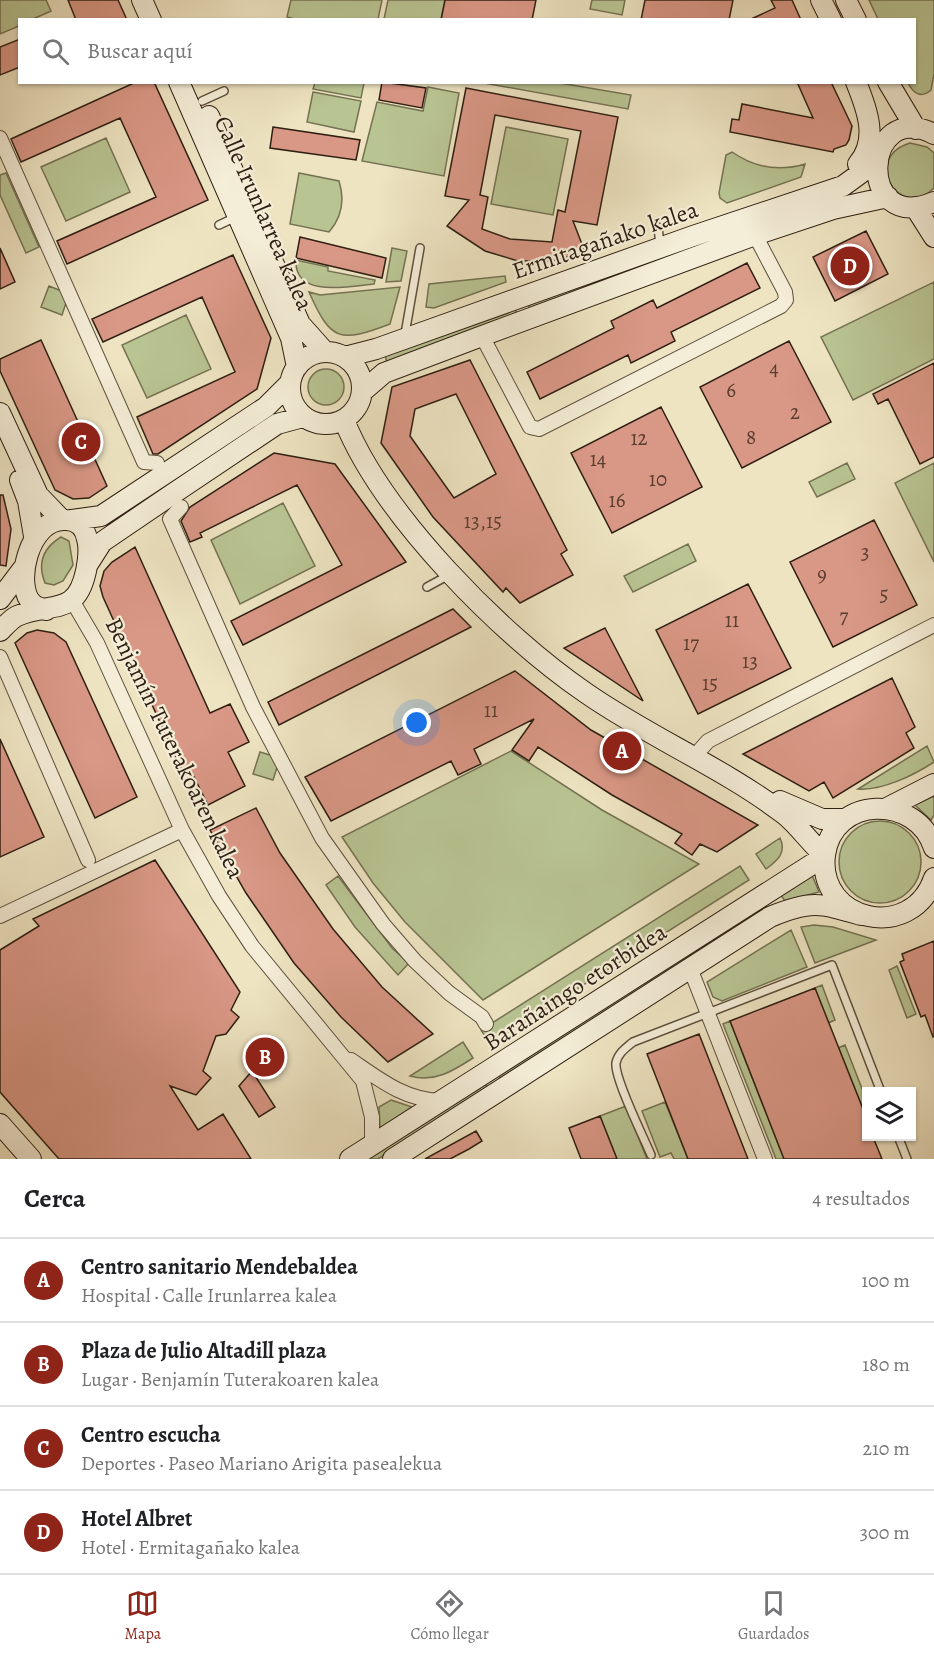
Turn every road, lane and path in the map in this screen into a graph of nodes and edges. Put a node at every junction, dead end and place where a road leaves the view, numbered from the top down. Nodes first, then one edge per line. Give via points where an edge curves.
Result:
1 (142, 0) edge
2 (156, 0) edge
3 (821, 0) edge
4 (846, 0) edge
5 (150, 18) edge
6 (164, 18) edge
7 (830, 18) edge
8 (855, 18) edge
9 (180, 84) edge
10 (194, 84) edge
11 (857, 84) edge
12 (863, 84) edge
13 (889, 84) edge
14 (224, 91) dead end
15 (202, 101) junction
16 (925, 132) edge
17 (0, 138) edge
18 (885, 142) junction
19 (876, 162) junction
20 (826, 190) junction
21 (888, 197) junction
22 (925, 204) edge
23 (238, 216) junction
24 (219, 225) dead end
25 (658, 227) dead end
26 (755, 235) junction
27 (934, 237) edge
28 (420, 248) dead end
29 (661, 248) junction
30 (482, 336) junction
31 (405, 337) junction
32 (325, 352) junction
33 (345, 357) junction
34 (293, 375) junction
35 (362, 392) junction
36 (0, 413) edge
37 (303, 417) junction
38 (344, 420) junction
39 (0, 437) edge
40 (157, 463) dead end
41 (182, 507) dead end
42 (67, 520) junction
43 (34, 536) junction
44 (25, 566) junction
45 (87, 567) junction
46 (452, 574) junction
47 (427, 587) dead end
48 (0, 599) edge
49 (73, 602) junction
50 (46, 610) junction
51 (934, 625) edge
52 (0, 631) edge
53 (0, 657) edge
54 (693, 758) junction
55 (934, 784) edge
56 (750, 789) junction
57 (887, 808) junction
58 (846, 819) junction
59 (182, 830) junction
60 (933, 841) edge
61 (825, 856) junction
62 (88, 860) dead end
63 (934, 878) edge
64 (927, 902) edge
65 (861, 915) junction
66 (0, 916) edge
67 (690, 968) junction
68 (707, 1012) junction
69 (486, 1024) dead end
70 (345, 1056) junction
71 (879, 1087) edge
72 (443, 1101) junction
73 (0, 1124) edge
74 (900, 1141) edge
75 (0, 1143) edge
76 (372, 1145) junction
77 (651, 1155) dead end
78 (14, 1159) edge
79 (32, 1159) edge
80 (350, 1159) edge
81 (393, 1159) edge
82 (765, 1159) edge
83 (907, 1159) edge

1 - 5 street
2 - 6 street
3 - 7 street
4 - 8 street
9 - 23 street, Calle Irunlarrea kalea
10 - 15 street, Calle Irunlarrea kalea
11 - 20 street via 870,128 867,152 851,171
12 - 18 street
13 - 16 street
14 - 15 lane
15 - 32 street, Calle Irunlarrea kalea via 300,324
16 - 18 street via 894,135
17 - 40 street via 144,462
18 - 19 street
19 - 20 street, Ermitagañako kalea via 843,186
19 - 21 street via 878,181
20 - 29 street, Ermitagañako kalea
21 - 22 street via 896,203
21 - 26 street, Ermitagañako kalea via 833,209
22 - 27 street
23 - 24 lane
23 - 34 street, Calle Irunlarrea kalea via 291,338
25 - 29 lane
26 - 30 street, Ermitagañako kalea
26 - 30 street via 785,292 786,300 781,306 539,429 530,427
28 - 31 lane
29 - 31 street, Ermitagañako kalea
30 - 35 street, Ermitagañako kalea via 384,373
31 - 33 street, Ermitagañako kalea
32 - 33 street
32 - 34 street via 309,356
33 - 35 street via 361,378
34 - 37 street via 292,402
34 - 42 street via 266,407 101,516
35 - 38 street via 356,408
36 - 42 street via 38,495
37 - 38 street via 316,423
37 - 45 street via 277,424 102,542
38 - 46 street via 386,494
39 - 43 street via 28,501
41 - 69 street via 170,519 253,706 314,826 383,924 415,961
42 - 43 street via 44,525
42 - 45 street via 81,526 87,537
43 - 44 street
44 - 48 street
44 - 50 street via 28,597
45 - 49 street via 83,586
46 - 47 lane
46 - 54 street via 516,637 584,692
49 - 50 street
49 - 59 street, Benjamín Tuterakoaren kalea via 96,643
50 - 52 street via 16,616
51 - 54 street via 708,741
53 - 62 street
54 - 56 street
55 - 57 street
56 - 58 street via 822,819
56 - 61 street via 794,822
57 - 58 street via 867,809
57 - 60 street via 904,812 920,823
58 - 61 street via 831,836
59 - 66 street
59 - 70 street, Benjamín Tuterakoaren kalea via 252,946 312,1022
61 - 65 street via 827,880 836,896
61 - 72 street, Barañaingo etorbidea
63 - 64 street
64 - 65 street, Barañaingo etorbidea via 901,915
65 - 67 street, Barañaingo etorbidea via 822,904 798,905 770,917
67 - 68 street
67 - 81 street, Barañaingo etorbidea
68 - 71 lane via 832,965
68 - 77 lane via 633,1042 622,1050 616,1064
68 - 82 street
70 - 72 street, Benjamín Tuterakoaren kalea via 405,1095 423,1101
70 - 76 street, Benjamín Tuterakoaren kalea via 363,1081 372,1117
72 - 76 street, Barañaingo etorbidea
73 - 79 street
74 - 83 lane
75 - 78 street
76 - 80 street, Barañaingo etorbidea

